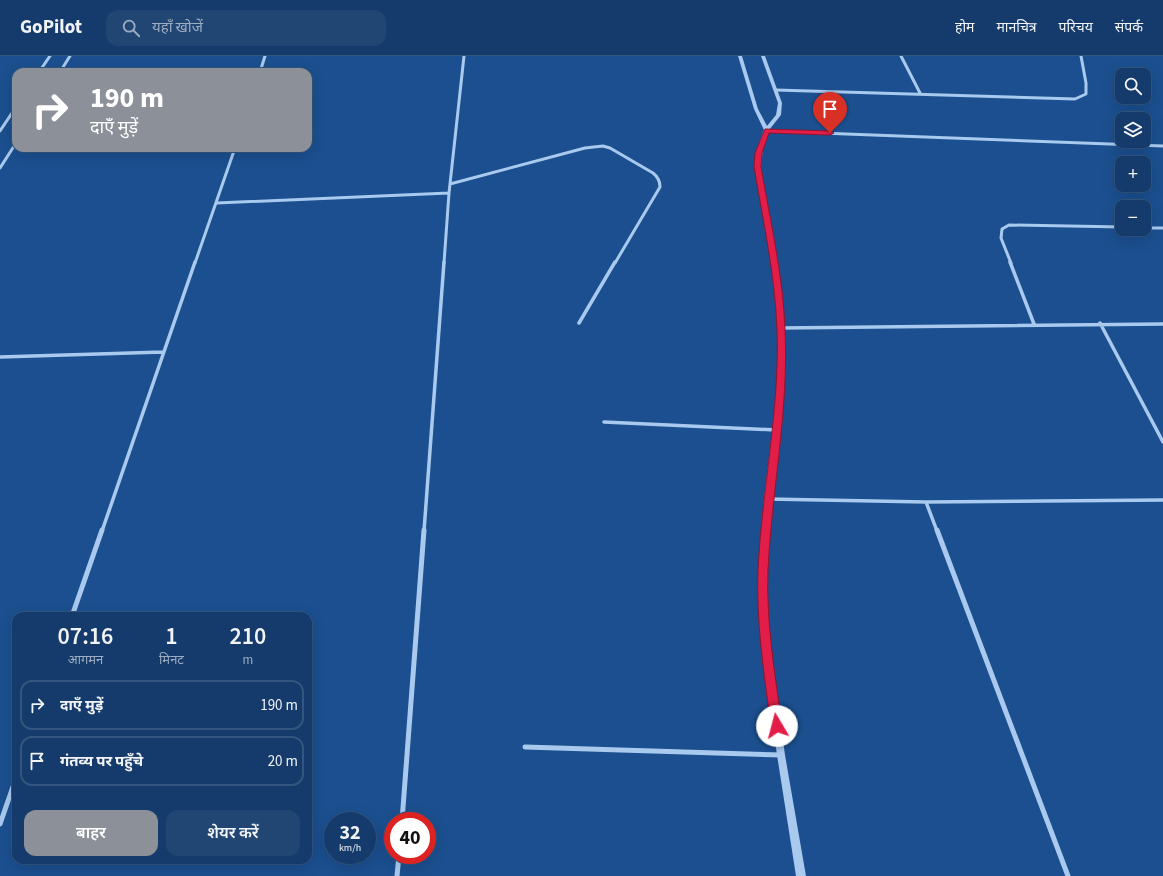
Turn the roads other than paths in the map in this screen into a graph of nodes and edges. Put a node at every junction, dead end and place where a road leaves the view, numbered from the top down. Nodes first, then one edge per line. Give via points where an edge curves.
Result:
1 (50, 56) edge
2 (70, 56) edge
3 (265, 56) edge
4 (464, 56) edge
5 (740, 56) edge
6 (763, 56) edge
7 (901, 56) edge
8 (1080, 56) edge
9 (42, 68) edge
10 (62, 68) edge
11 (261, 68) edge
12 (776, 90) junction
13 (920, 93) junction
14 (12, 113) edge
15 (1, 130) edge
16 (767, 131) junction
17 (1163, 146) edge
18 (12, 149) edge
19 (234, 152) edge
20 (0, 168) edge
21 (450, 184) junction
22 (449, 194) junction
23 (216, 203) junction
24 (1115, 227) edge
25 (1151, 228) edge
26 (1163, 228) edge
27 (579, 323) dead end
28 (1100, 323) junction
29 (1034, 324) junction
30 (1163, 324) edge
31 (781, 328) junction
32 (163, 352) junction
33 (0, 357) edge
34 (604, 422) dead end
35 (776, 430) junction
36 (1163, 442) edge
37 (768, 499) junction
38 (1163, 500) edge
39 (926, 502) junction
40 (73, 612) edge
41 (525, 747) dead end
42 (781, 755) junction
43 (12, 790) edge
44 (403, 812) edge
45 (0, 824) edge
46 (398, 864) edge
47 (397, 876) edge
48 (801, 876) edge
49 (1068, 876) edge

1 - 9 street
2 - 10 street
3 - 11 street
4 - 21 street
5 - 16 street via 756,109
6 - 12 street
7 - 13 street
8 - 13 street via 1086,94 1075,99
12 - 13 street
12 - 16 street via 780,110 776,121
14 - 15 street
16 - 17 street
16 - 31 street via 759,153 758,167 776,274
18 - 20 street
19 - 23 street
21 - 22 street
21 - 27 street via 585,148 603,146 658,177 660,187
22 - 23 street
22 - 44 street
23 - 32 street
24 - 29 street via 1009,225 1002,230 1001,238
25 - 26 street
28 - 29 street
28 - 30 street
28 - 36 street
29 - 31 street
31 - 35 street via 781,383
32 - 33 street
32 - 40 street
34 - 35 street
35 - 37 street
37 - 39 street
37 - 42 street via 763,571 763,622
38 - 39 street
39 - 49 street
41 - 42 street
42 - 48 street
43 - 45 street
46 - 47 street

